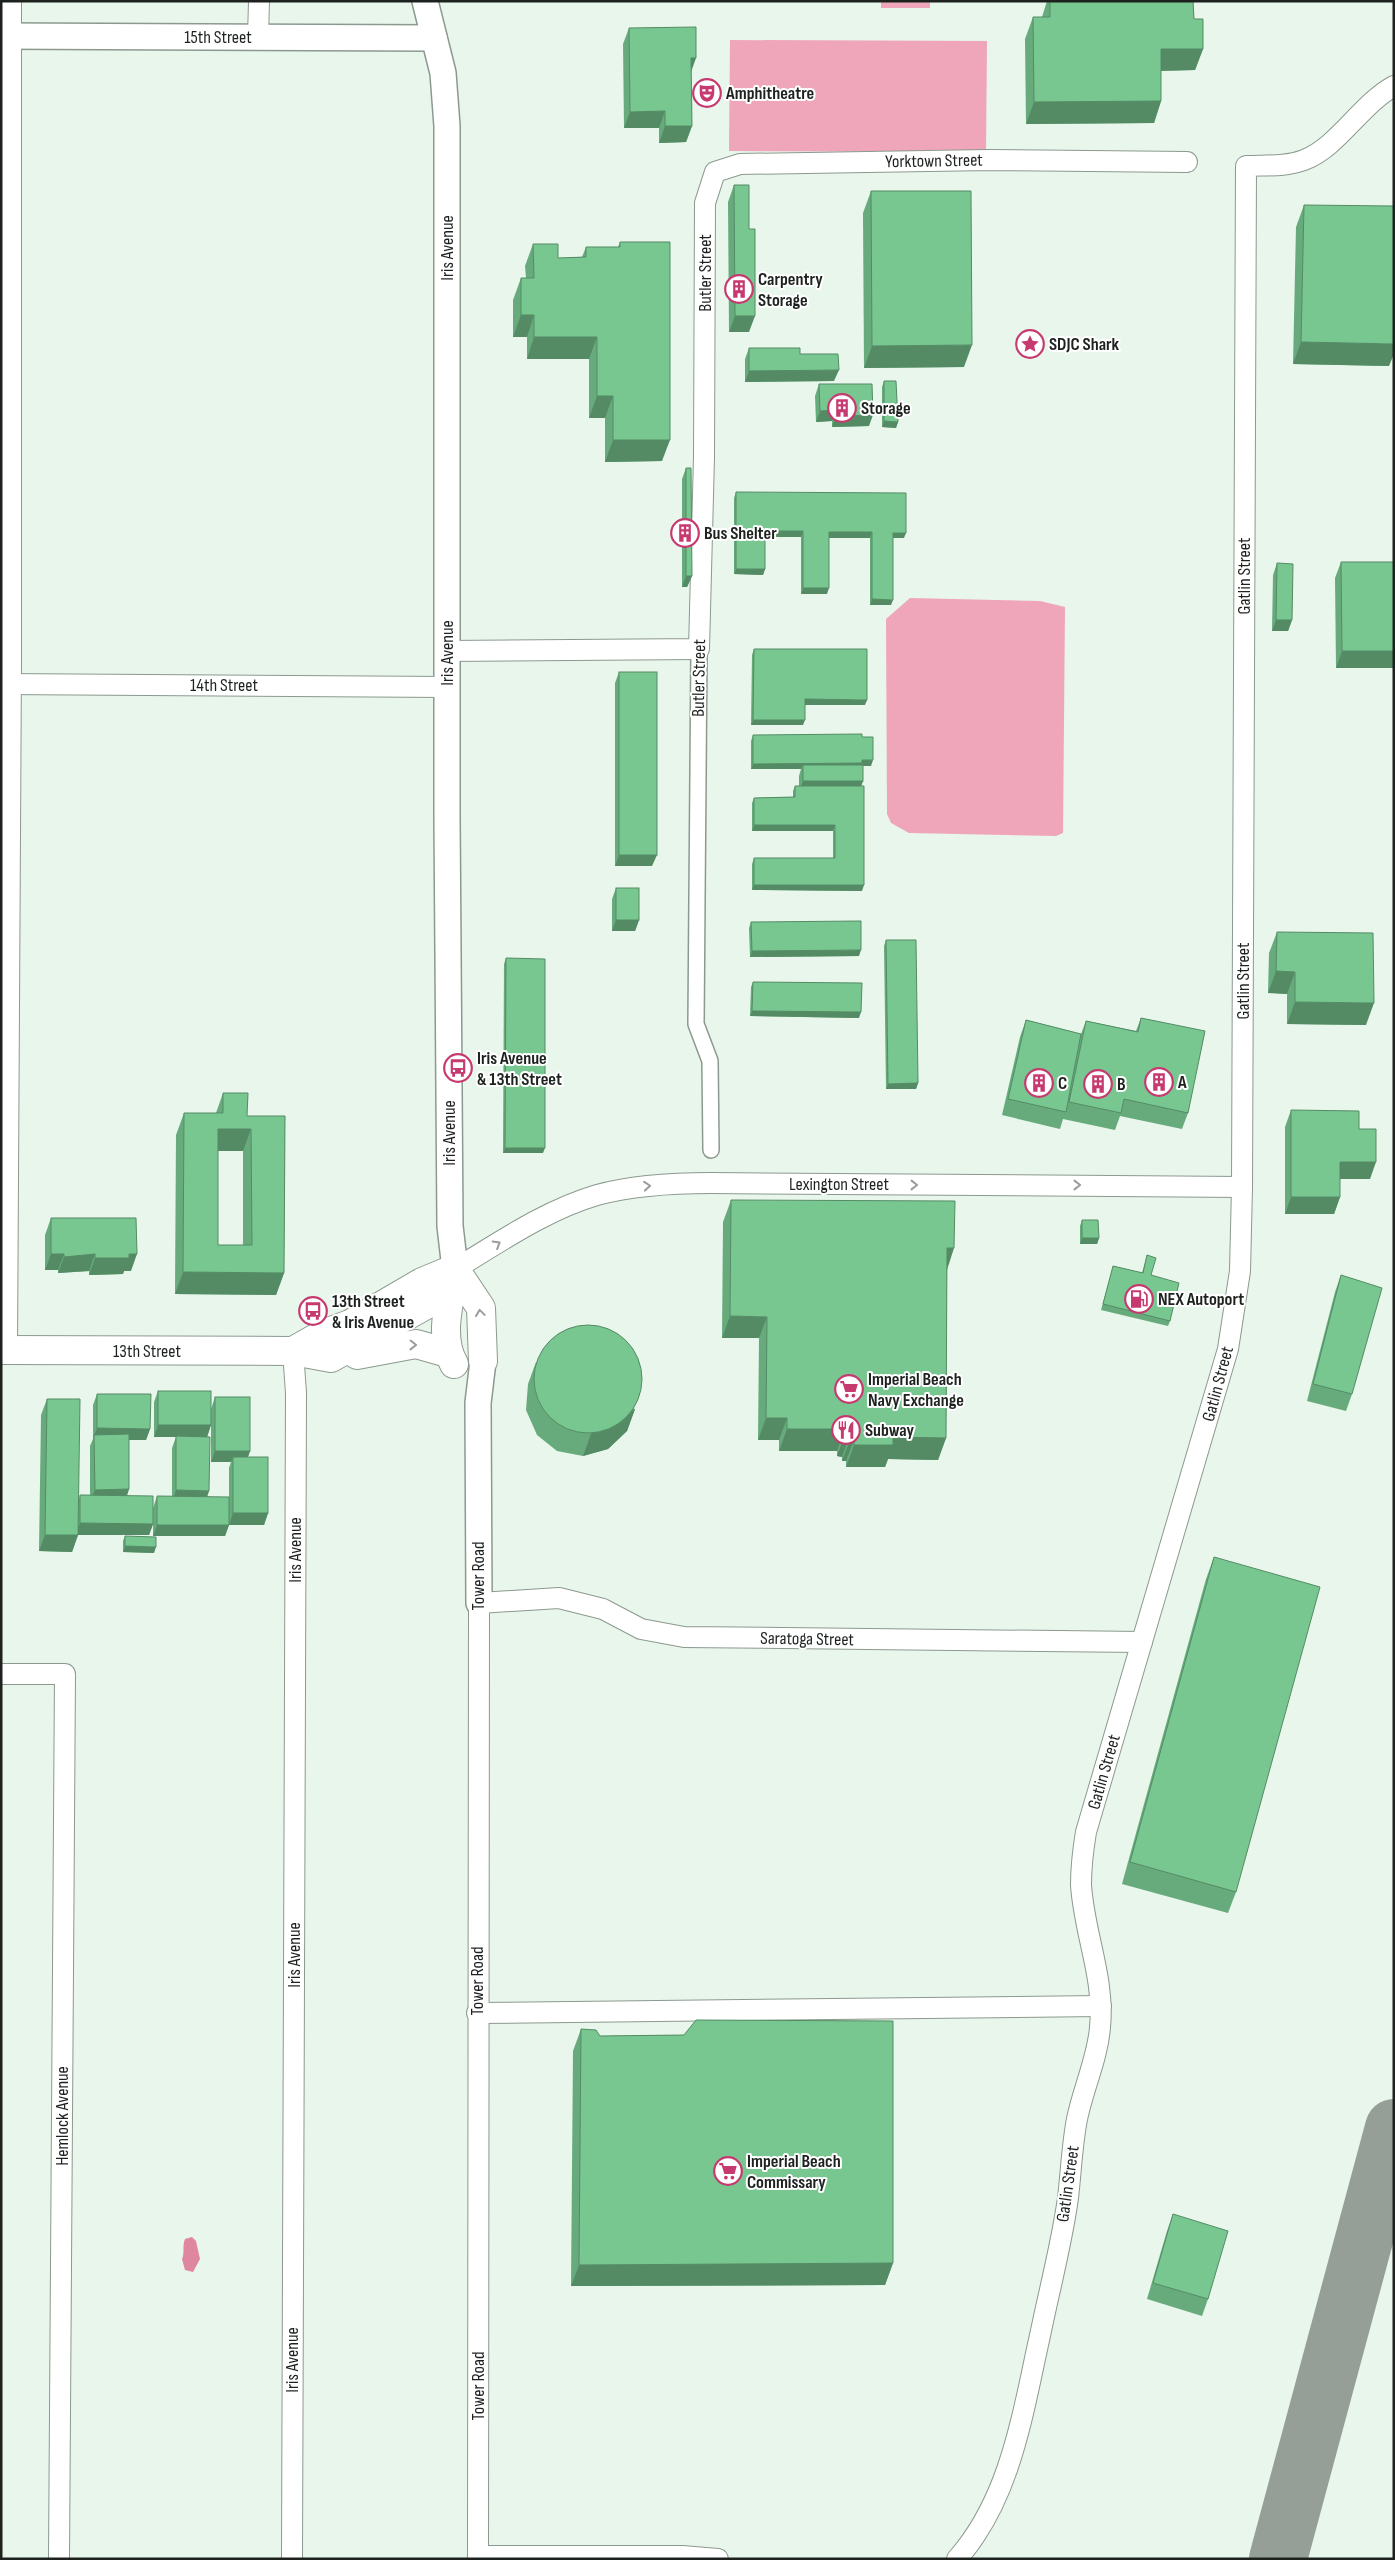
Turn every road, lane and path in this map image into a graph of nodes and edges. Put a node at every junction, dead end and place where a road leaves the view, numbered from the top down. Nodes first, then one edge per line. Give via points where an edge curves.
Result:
1 (11, 1) edge
2 (259, 1) edge
3 (424, 1) edge
4 (6, 36) edge
5 (258, 38) junction
6 (434, 38) junction
7 (1394, 86) edge
8 (1187, 162) dead end
9 (705, 203) joint
10 (699, 650) junction
11 (447, 651) junction
12 (6, 684) edge
13 (447, 687) junction
14 (711, 1150) dead end
15 (1242, 1187) junction
16 (455, 1269) junction
17 (4, 1350) edge
18 (293, 1351) junction
19 (331, 1358) junction
20 (451, 1358) junction
21 (483, 1361) joint
22 (478, 1403) junction
23 (479, 1602) junction
24 (1142, 1642) junction
25 (1, 1674) edge
26 (1101, 2006) junction
27 (477, 2013) junction
28 (478, 2558) edge
29 (59, 2559) edge
30 (292, 2559) edge
31 (718, 2559) edge
32 (957, 2559) edge

1 - 4 street
2 - 5 street
3 - 6 street, Iris Avenue
4 - 5 street, 15th Street
4 - 12 street
5 - 6 street, 15th Street
6 - 11 street, Iris Avenue via 443,73 447,126
7 - 15 street, Gatlin Street via 1373,100 1326,146 1306,160 1246,166
8 - 9 street, Yorktown Street via 988,160 740,164 715,172
9 - 10 street, Butler Street
10 - 11 street
10 - 14 street, Butler Street via 696,1024 710,1061
11 - 13 street, Iris Avenue
12 - 13 street, 14th Street
12 - 17 street
13 - 16 street, Iris Avenue via 450,1226
16 -> 15 street, Lexington Street via 558,1210 597,1195 641,1186 721,1183
15 - 24 street, Gatlin Street via 1240,1271 1228,1349
16 - 18 main road, 13th Street via 422,1282 350,1324 323,1334
16 - 19 main road via 426,1305
16 - 20 main road via 445,1329
21 -> 16 main road, Tower Road via 481,1308
17 - 18 main road, 13th Street
18 - 19 main road, 13th Street
18 - 30 street, Iris Avenue via 296,1412
19 -> 20 main road, 13th Street via 416,1344
20 - 22 street
21 - 22 street, Tower Road
22 - 23 street, Tower Road
23 - 24 street, Saratoga Street via 559,1598 603,1610 641,1629 684,1637
23 - 27 street, Tower Road
24 - 26 street, Gatlin Street via 1086,1832 1082,1857 1082,1886
25 - 29 street, Hemlock Avenue via 66,1674
26 - 27 street
26 - 32 street, Gatlin Street via 1100,2029 1077,2120 1068,2200 1017,2436 993,2506 974,2539
27 - 28 street, Tower Road
28 - 31 street via 682,2556

